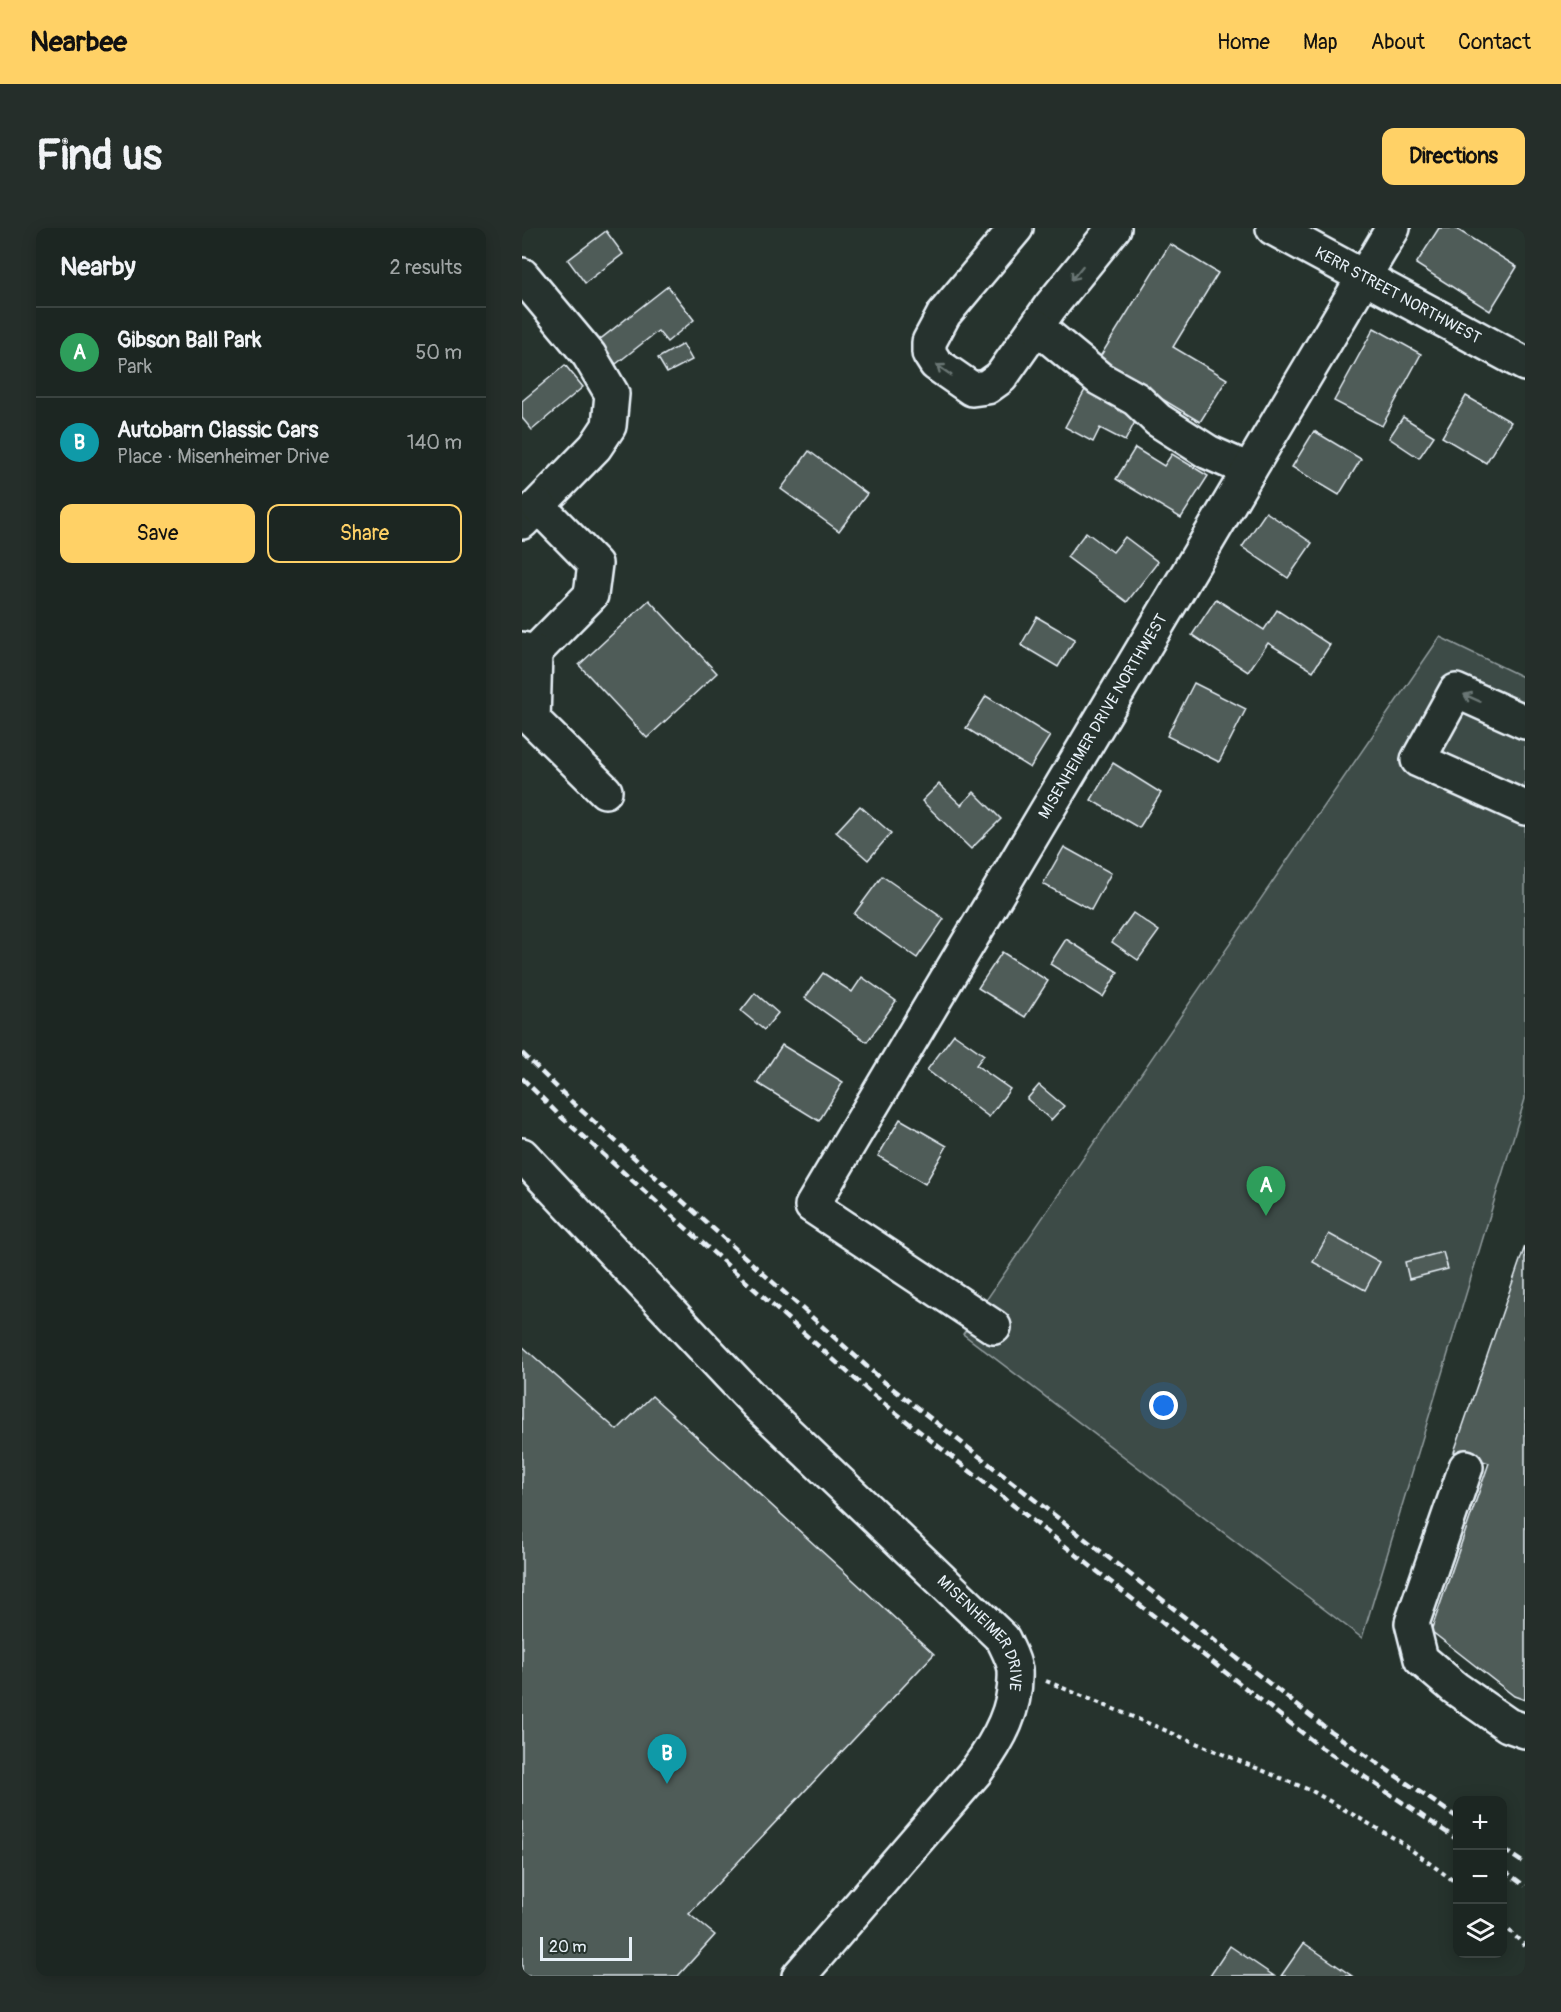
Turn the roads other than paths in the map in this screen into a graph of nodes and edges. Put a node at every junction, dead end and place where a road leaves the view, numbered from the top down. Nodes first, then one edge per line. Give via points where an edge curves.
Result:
1 (1016, 228) edge
2 (1114, 228) edge
3 (1273, 228) edge
4 (1393, 228) edge
5 (522, 274) edge
6 (1363, 279) junction
7 (1037, 327) junction
8 (1525, 364) edge
9 (1249, 470) junction
10 (530, 514) edge
11 (528, 651) edge
12 (1525, 722) edge
13 (605, 790) dead end
14 (1525, 808) edge
15 (522, 1155) edge
16 (994, 1327) dead end
17 (1466, 1467) dead end
18 (1525, 1731) edge
19 (799, 1976) edge

7 -> 1 street via 1001,377 987,387 972,389 936,364 929,353 929,342 944,314
2 -> 7 street
3 - 6 street, KERR STREET NORTHWEST
4 - 6 street, MISENHEIMER DRIVE NORTHWEST
5 - 10 street via 589,355 612,394 609,426 595,447
6 - 8 street, KERR STREET NORTHWEST
6 - 9 street, MISENHEIMER DRIVE NORTHWEST
7 - 9 street via 1101,379 1136,399 1158,420 1208,452
9 - 16 street, MISENHEIMER DRIVE NORTHWEST via 812,1206
10 - 11 street via 595,564 591,595
11 - 13 street via 533,720
12 -> 14 street via 1456,691 1418,760
15 - 19 street, MISENHEIMER DRIVE via 756,1403 1003,1639 1015,1668 1009,1718 996,1744
17 - 18 street via 1412,1623 1421,1659 1455,1689 1508,1725

